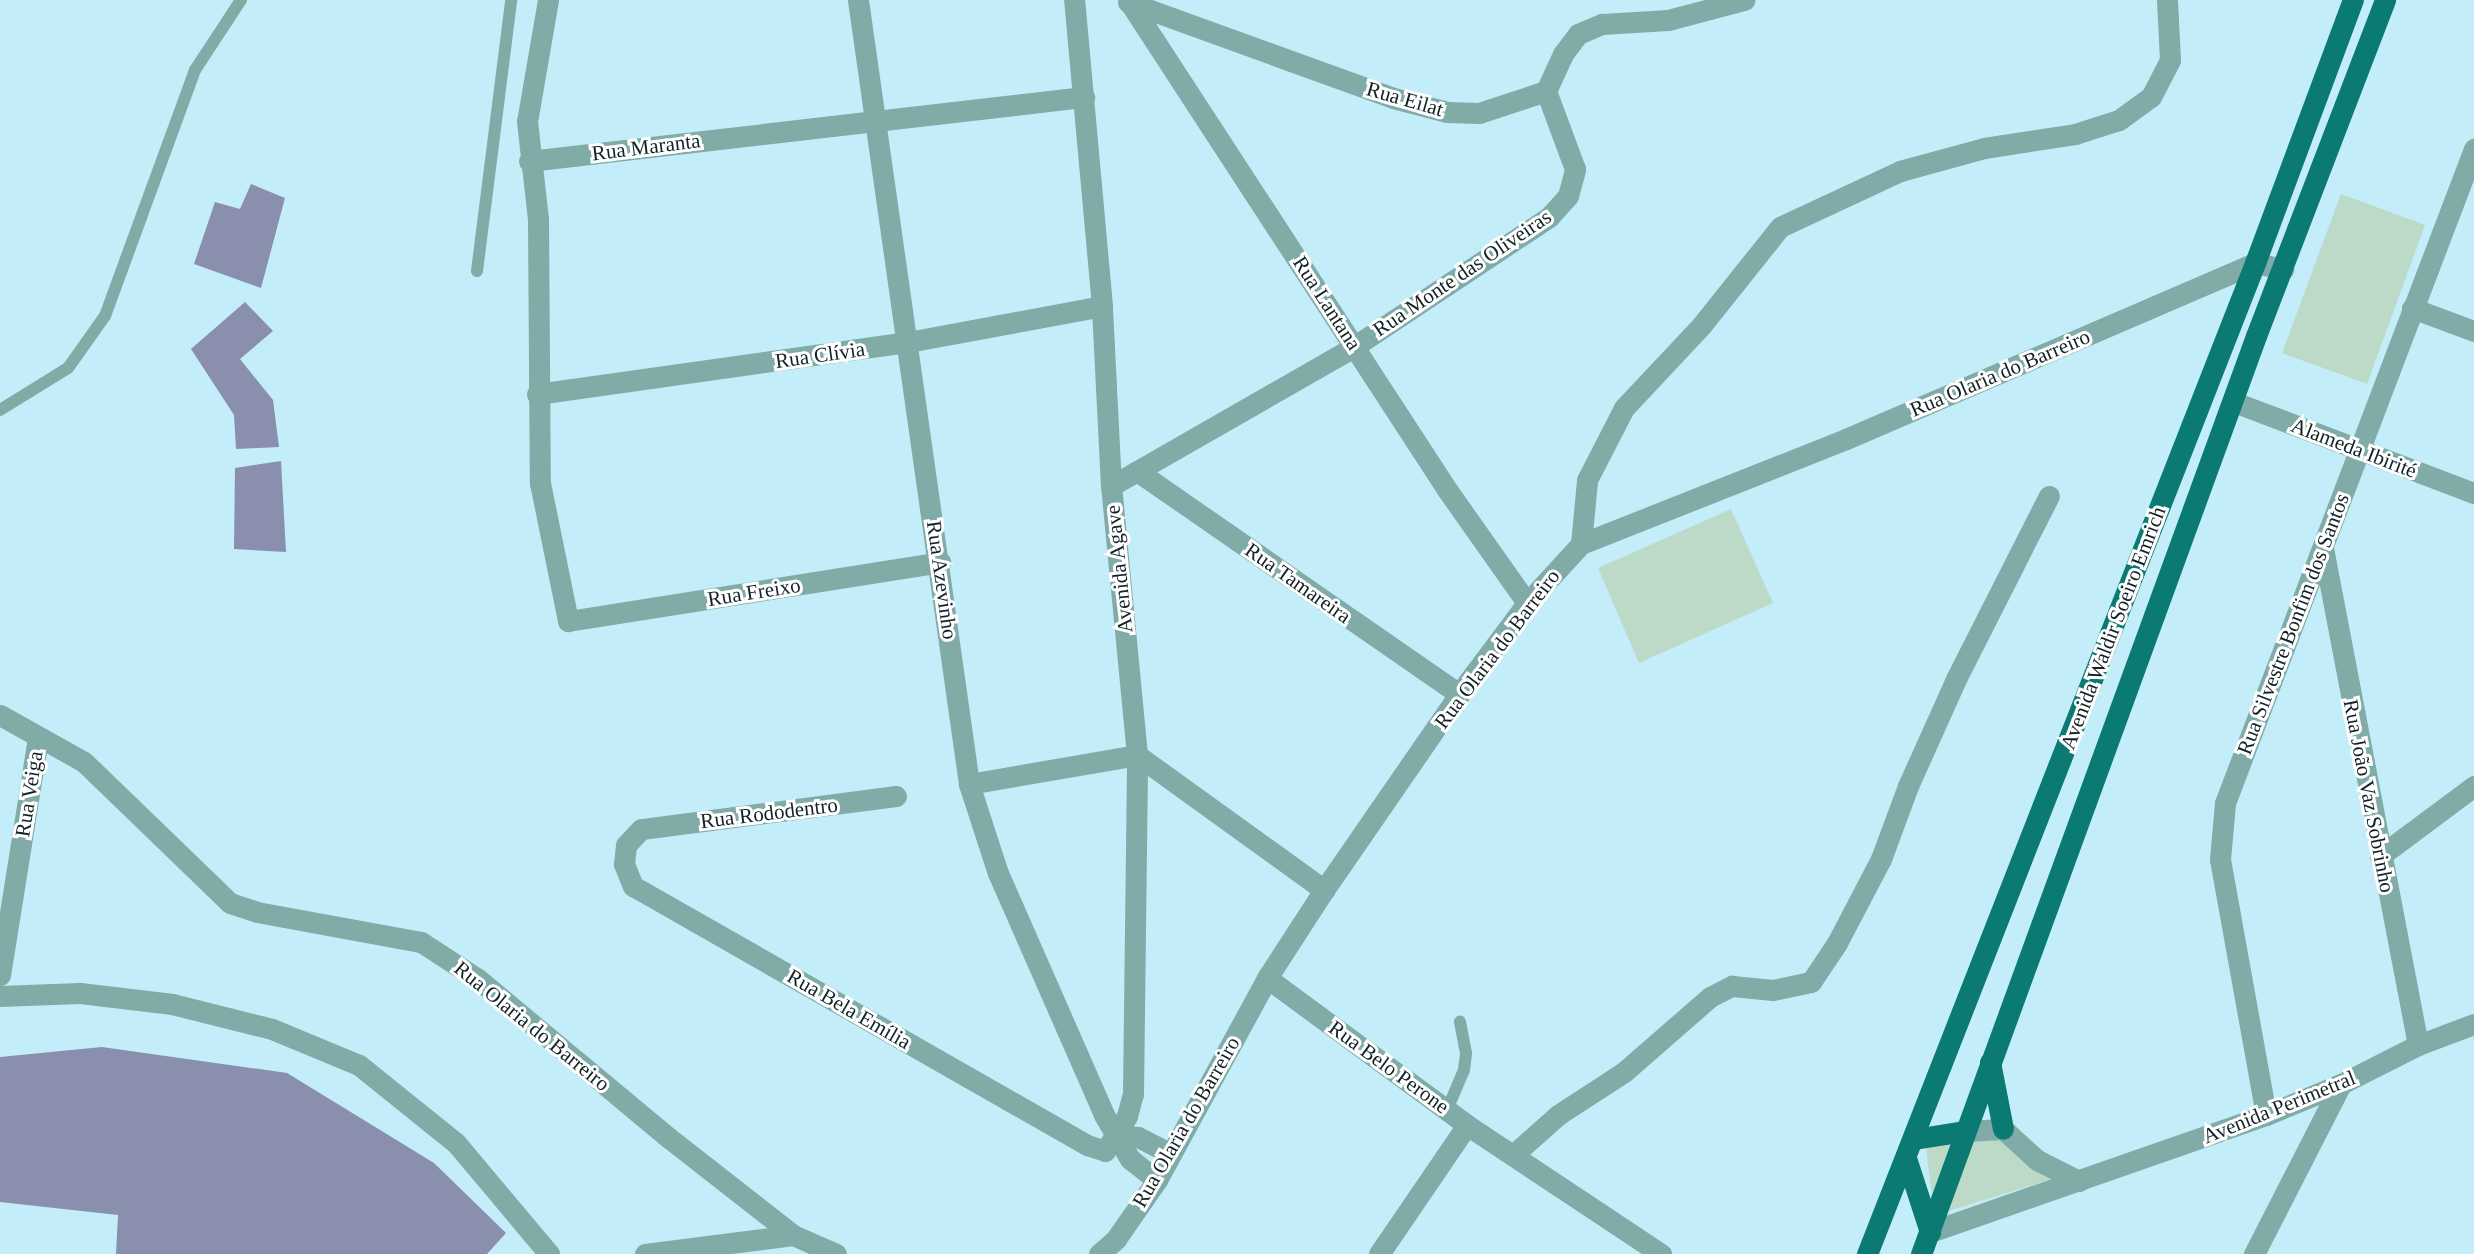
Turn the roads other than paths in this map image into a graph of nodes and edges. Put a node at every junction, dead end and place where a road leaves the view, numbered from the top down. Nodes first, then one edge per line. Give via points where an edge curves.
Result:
1 (241, 0) edge
2 (511, 0) edge
3 (548, 0) edge
4 (858, 0) edge
5 (1074, 0) edge
6 (1744, 0) edge
7 (2167, 0) edge
8 (2353, 0) edge
9 (2385, 0) edge
10 (1128, 1) edge
11 (1546, 91) junction
12 (1084, 97) junction
13 (877, 119) junction
14 (2474, 149) edge
15 (529, 161) junction
16 (2255, 263) junction
17 (2283, 269) junction
18 (477, 271) dead end
19 (1102, 306) junction
20 (2412, 308) junction
21 (2474, 331) edge
22 (908, 342) junction
23 (1355, 346) junction
24 (537, 394) junction
25 (2234, 402) junction
26 (0, 410) edge
27 (2358, 450) junction
28 (1136, 471) junction
29 (1111, 486) junction
30 (2474, 493) edge
31 (2049, 496) dead end
32 (1581, 544) junction
33 (2323, 547) junction
34 (940, 562) junction
35 (1527, 603) junction
36 (1459, 694) junction
37 (0, 715) edge
38 (38, 738) junction
39 (1137, 755) junction
40 (969, 784) junction
41 (2474, 786) edge
42 (896, 796) dead end
43 (641, 829) joint
44 (2380, 856) junction
45 (1324, 890) junction
46 (0, 975) edge
47 (1267, 978) junction
48 (0, 996) edge
49 (1460, 1022) dead end
50 (2474, 1024) edge
51 (2418, 1045) junction
52 (1990, 1059) junction
53 (2342, 1084) junction
54 (1447, 1110) junction
55 (2266, 1115) junction
56 (1467, 1125) junction
57 (2003, 1129) junction
58 (1965, 1131) junction
59 (1115, 1135) junction
60 (1910, 1148) junction
61 (1171, 1154) junction
62 (1513, 1155) junction
63 (1157, 1180) junction
64 (2079, 1181) junction
65 (1930, 1232) junction
66 (793, 1234) junction
67 (1659, 1253) edge
68 (549, 1254) edge
69 (645, 1254) edge
70 (836, 1254) edge
71 (1099, 1254) edge
72 (1379, 1254) edge
73 (1867, 1254) edge
74 (1921, 1254) edge
75 (2254, 1254) edge

1 - 26 lane via 195,69 105,316 68,368
2 - 18 lane
3 - 15 street via 527,121
4 - 13 street, Rua Azevinho
5 - 12 street, Avenida Agave
6 - 11 street via 1668,20 1602,24 1578,34
7 - 32 street via 2171,60 2151,97 2119,120 2075,134 1984,148 1900,171 1780,227 1701,326 1624,408 1587,480
8 - 16 main road, Avenida Waldir Soeiro Emrich
9 - 17 main road, Avenida Waldir Soeiro Emrich
10 - 11 street, Rua Eilat via 1393,98 1447,112 1479,113
10 - 23 street, Rua Lantana
11 - 23 street, Rua Monte das Oliveiras via 1575,169 1568,196 1549,217
12 - 13 street, Rua Maranta
12 - 19 street, Avenida Agave
13 - 15 street, Rua Maranta
13 - 22 street, Rua Azevinho
14 - 20 street, Rua Silvestre Bonfim dos Santos
15 - 24 street via 538,219
16 - 17 street
16 - 32 street, Rua Olaria do Barreiro via 1846,439
16 - 60 main road, Avenida Waldir Soeiro Emrich
17 - 25 main road, Avenida Waldir Soeiro Emrich
19 - 22 street, Rua Clívia
19 - 29 street, Avenida Agave
20 - 21 street
20 - 27 street, Rua Silvestre Bonfim dos Santos
22 - 24 street, Rua Clívia
22 - 34 street, Rua Azevinho
23 - 28 street, Rua Monte das Oliveiras
23 - 35 street, Rua Lantana
24 - 34 street, Rua Freixo via 540,483 568,621
25 - 27 street, Alameda Ibirité
25 - 52 main road, Avenida Waldir Soeiro Emrich
27 - 30 street, Alameda Ibirité
27 - 33 street, Rua Silvestre Bonfim dos Santos
28 - 29 street, Rua Monte das Oliveiras
28 - 36 street, Rua Tamareira
29 - 39 street, Avenida Agave
31 - 62 street via 1957,677 1881,859 1811,982 1773,990 1732,986 1710,997 1624,1072 1558,1115
32 - 35 street, Rua Olaria do Barreiro
33 - 44 street, Rua João Vaz Sobrinho
33 - 55 street, Rua Silvestre Bonfim dos Santos via 2225,803 2220,859
34 - 40 street, Rua Azevinho
35 - 36 street, Rua Olaria do Barreiro
36 - 45 street, Rua Olaria do Barreiro
37 - 38 street, Rua Olaria do Barreiro
38 - 46 street, Rua Veiga
38 - 66 street, Rua Olaria do Barreiro via 84,762 230,903 421,942 478,979
39 - 40 street
39 - 45 street
39 - 59 street, Avenida Agave via 1133,1094
40 - 59 street, Rua Azevinho via 998,873
41 - 44 street
42 - 43 street, Rua Rododentro
43 - 59 street, Rua Bela Emília via 626,845 624,864 633,886 1087,1145 1105,1151
44 - 51 street, Rua João Vaz Sobrinho
45 - 47 street, Rua Olaria do Barreiro
47 - 54 street, Rua Belo Perone
47 - 61 street, Rua Olaria do Barreiro
48 - 68 street via 80,993 172,1004 272,1030 359,1066 456,1143
49 - 54 lane via 1464,1070
50 - 51 street, Avenida Perimetral
51 - 53 street, Avenida Perimetral
52 - 57 main road
52 - 58 main road, Avenida Waldir Soeiro Emrich
53 - 55 street, Avenida Perimetral
53 - 75 street
54 - 56 street, Rua Belo Perone
55 - 64 street, Avenida Perimetral
56 - 62 street, Rua Belo Perone
56 - 72 street
57 - 58 street
57 - 64 street via 2037,1160
58 - 60 main road
58 - 65 main road, Avenida Waldir Soeiro Emrich
59 - 61 street via 1138,1137
59 - 63 street, Rua Azevinho via 1130,1159
60 - 65 main road
60 - 73 main road, Avenida Waldir Soeiro Emrich
61 - 63 street, Rua Olaria do Barreiro
62 - 67 street, Rua Belo Perone
63 - 71 street, Rua Olaria do Barreiro via 1116,1239
64 - 65 street, Avenida Perimetral
65 - 74 main road, Avenida Waldir Soeiro Emrich
66 - 69 street
66 - 70 street, Rua Olaria do Barreiro

